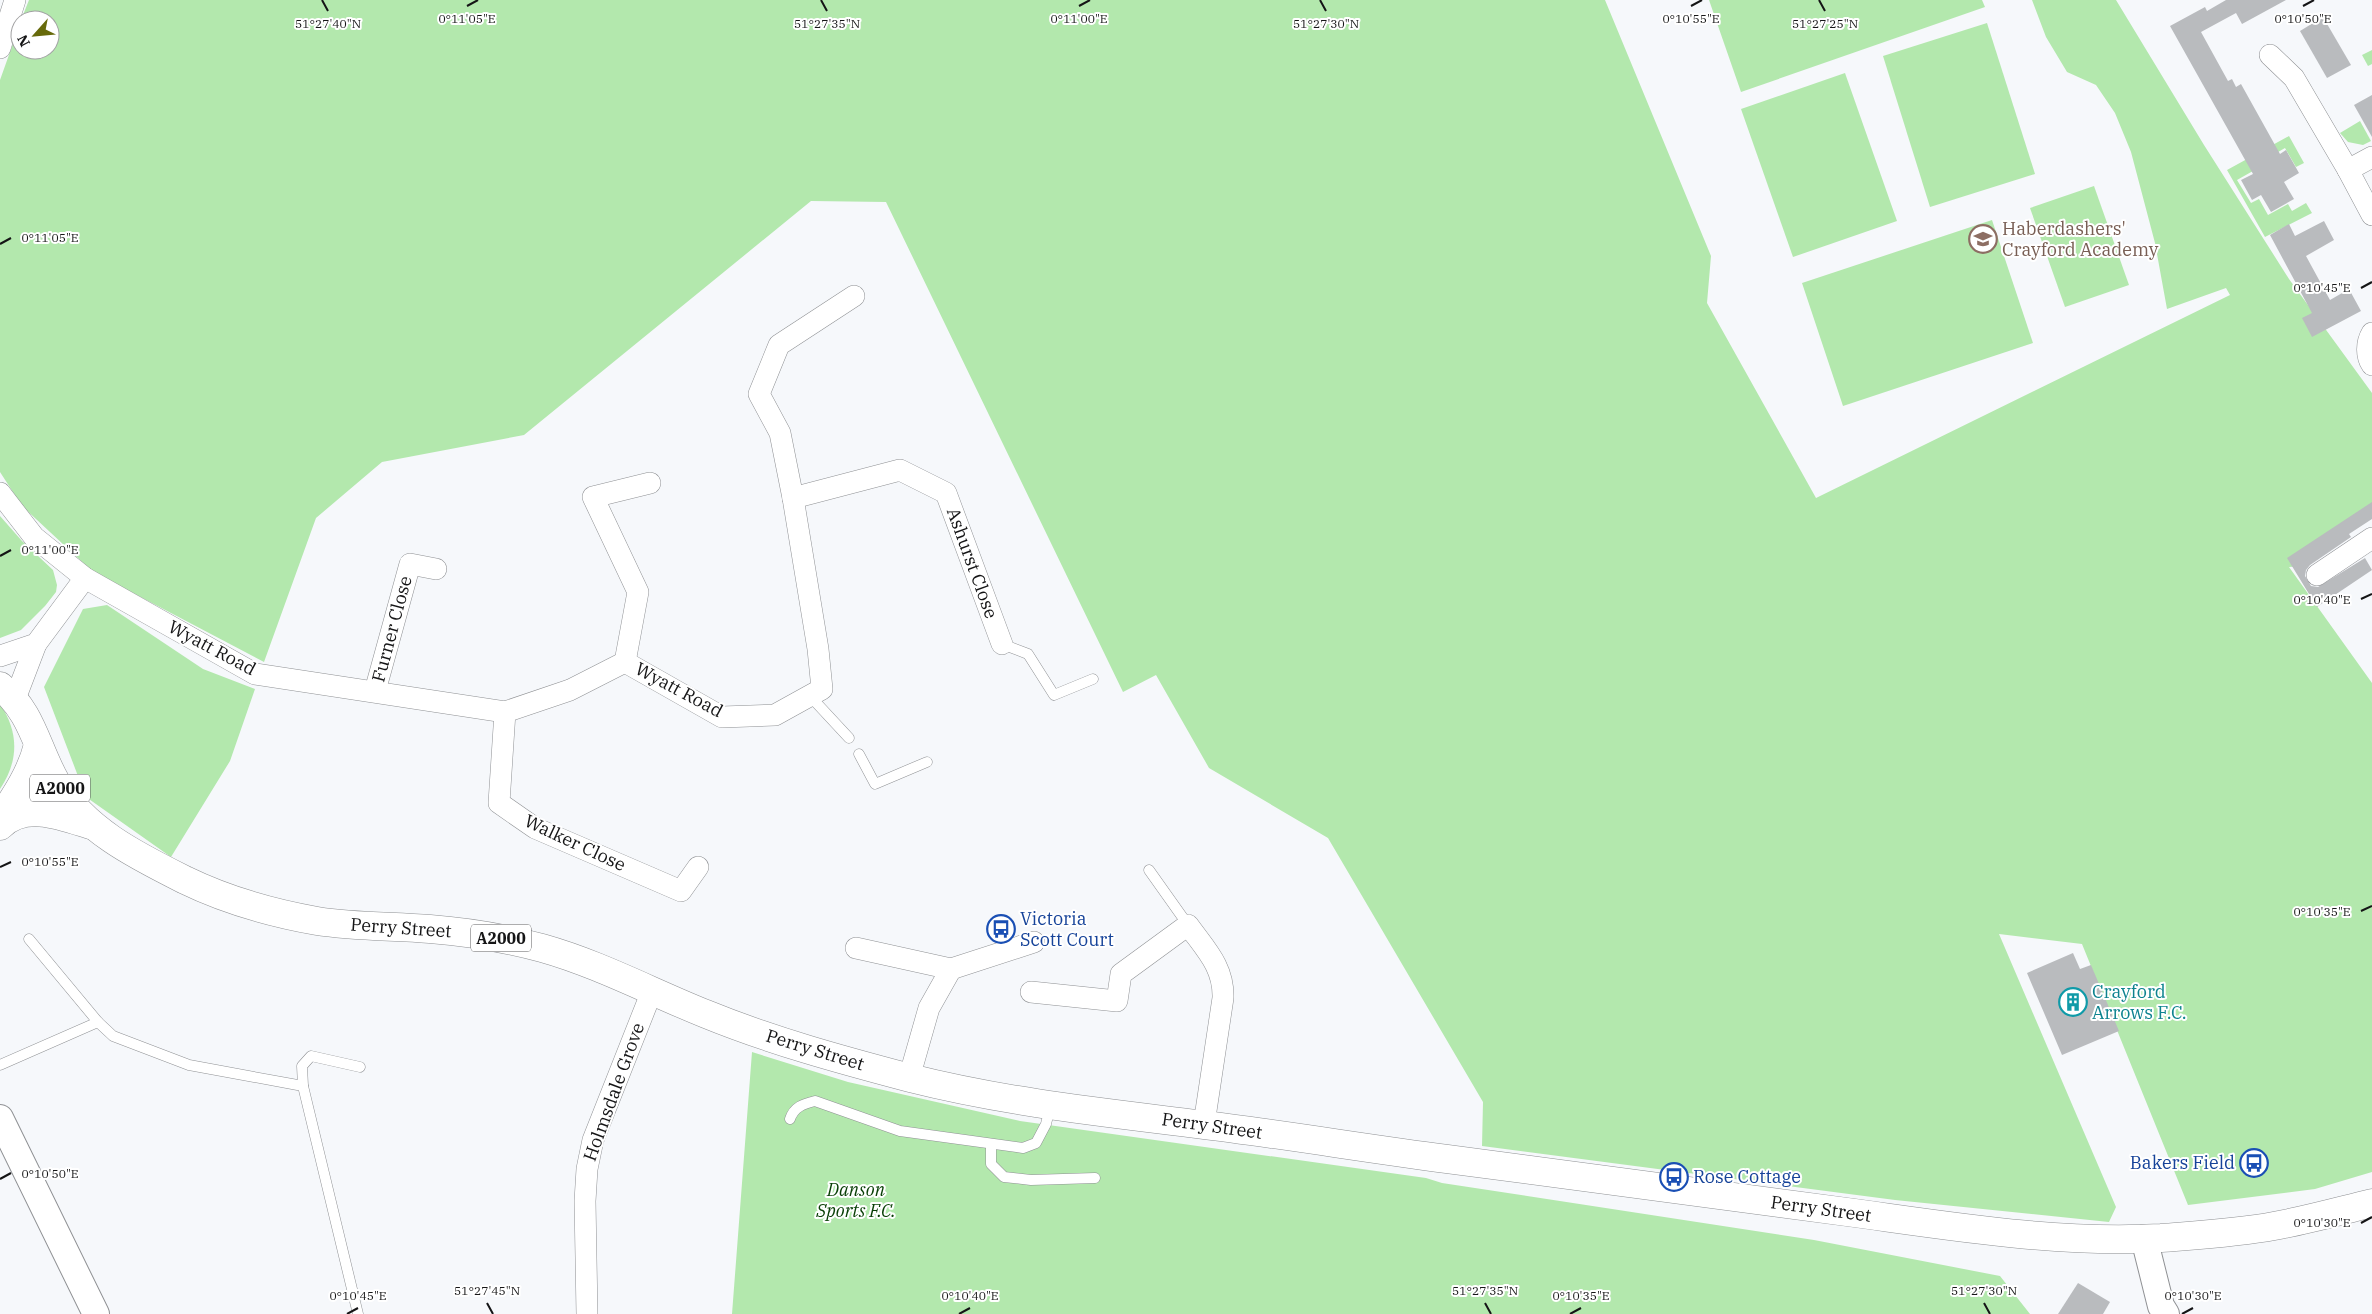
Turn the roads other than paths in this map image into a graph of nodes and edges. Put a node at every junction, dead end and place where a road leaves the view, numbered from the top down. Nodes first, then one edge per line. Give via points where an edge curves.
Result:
1 (15, 0) edge
2 (0, 48) edge
3 (2270, 55) dead end
4 (2372, 156) edge
5 (2348, 170) junction
6 (2372, 215) edge
7 (854, 296) dead end
8 (2372, 333) edge
9 (2372, 365) edge
10 (650, 483) dead end
11 (0, 493) edge
12 (793, 498) junction
13 (2372, 538) edge
14 (436, 569) dead end
15 (2317, 575) dead end
16 (85, 578) junction
17 (36, 644) junction
18 (1002, 644) joint
19 (0, 656) edge
20 (626, 662) junction
21 (1093, 679) dead end
22 (375, 691) junction
23 (8, 692) edge
24 (810, 696) junction
25 (505, 712) junction
26 (849, 738) dead end
27 (38, 745) junction
28 (859, 754) dead end
29 (927, 762) dead end
30 (0, 819) edge
31 (92, 825) junction
32 (0, 826) edge
33 (698, 867) dead end
34 (1149, 870) dead end
35 (1188, 925) junction
36 (29, 938) dead end
37 (1034, 942) dead end
38 (856, 948) dead end
39 (952, 969) junction
40 (652, 991) junction
41 (1031, 992) dead end
42 (98, 1022) junction
43 (0, 1065) edge
44 (360, 1066) dead end
45 (909, 1078) junction
46 (303, 1086) junction
47 (1050, 1107) junction
48 (0, 1118) edge
49 (790, 1119) dead end
50 (1204, 1124) junction
51 (991, 1144) junction
52 (1095, 1178) dead end
53 (2372, 1203) edge
54 (2144, 1238) junction
55 (96, 1314) edge
56 (358, 1314) edge
57 (587, 1314) edge
58 (2166, 1314) edge

1 - 2 street
3 - 5 street via 2294,78
4 - 5 street
5 - 6 street
7 - 12 street via 779,345 760,394 780,433
8 - 9 street via 2367,340 2368,360
10 - 20 street via 593,498 638,592
11 - 16 street, Wyatt Road via 34,537
12 - 18 street, Ashurst Close via 900,470 946,493
12 - 24 street via 822,689
13 - 15 street
14 - 22 street, Furner Close via 410,564
16 - 17 street
16 - 22 street, Wyatt Road via 254,674
17 - 19 street
17 - 23 street
18 - 21 lane via 1028,654 1054,695
20 - 24 street, Wyatt Road via 722,717 775,715
20 - 25 street, Wyatt Road via 570,690
22 - 25 street, Wyatt Road
23 - 27 main road, Perry Street via 30,720
24 - 26 lane
25 - 33 street, Walker Close via 499,803 535,828 681,891
27 - 30 main road via 29,772
27 - 31 main road, Perry Street / A2000 via 65,795
28 - 29 lane via 875,784
31 - 32 main road, Perry Street / A2000 via 56,814 26,812 4,821
31 - 40 main road, Perry Street / A2000 via 124,847 189,882 266,910 316,921 490,936 587,962
34 - 35 lane
35 - 41 street via 1121,974 1117,1001
35 - 50 street via 1224,982
36 - 42 lane
37 - 39 street
38 - 39 street
39 - 45 street via 929,1008
40 - 45 main road, Perry Street / A2000 via 774,1038
40 - 57 street, Holmsdale Grove via 594,1140 587,1169
42 - 43 lane
42 - 46 lane via 113,1036 189,1065
44 - 46 lane via 311,1056 302,1066
45 - 47 main road, Perry Street / A2000 via 974,1094
46 - 56 lane
47 - 50 main road, Perry Street / A2000
47 - 51 lane via 1036,1144 1023,1148
48 - 55 street
49 - 51 lane via 792,1112 802,1104 815,1101 900,1131
50 - 54 main road, Perry Street / A2000 via 1939,1224 2061,1237
51 - 52 lane via 991,1164 1004,1178
53 - 54 main road, Perry Street / A2000 via 2267,1228
54 - 58 street via 2161,1306

